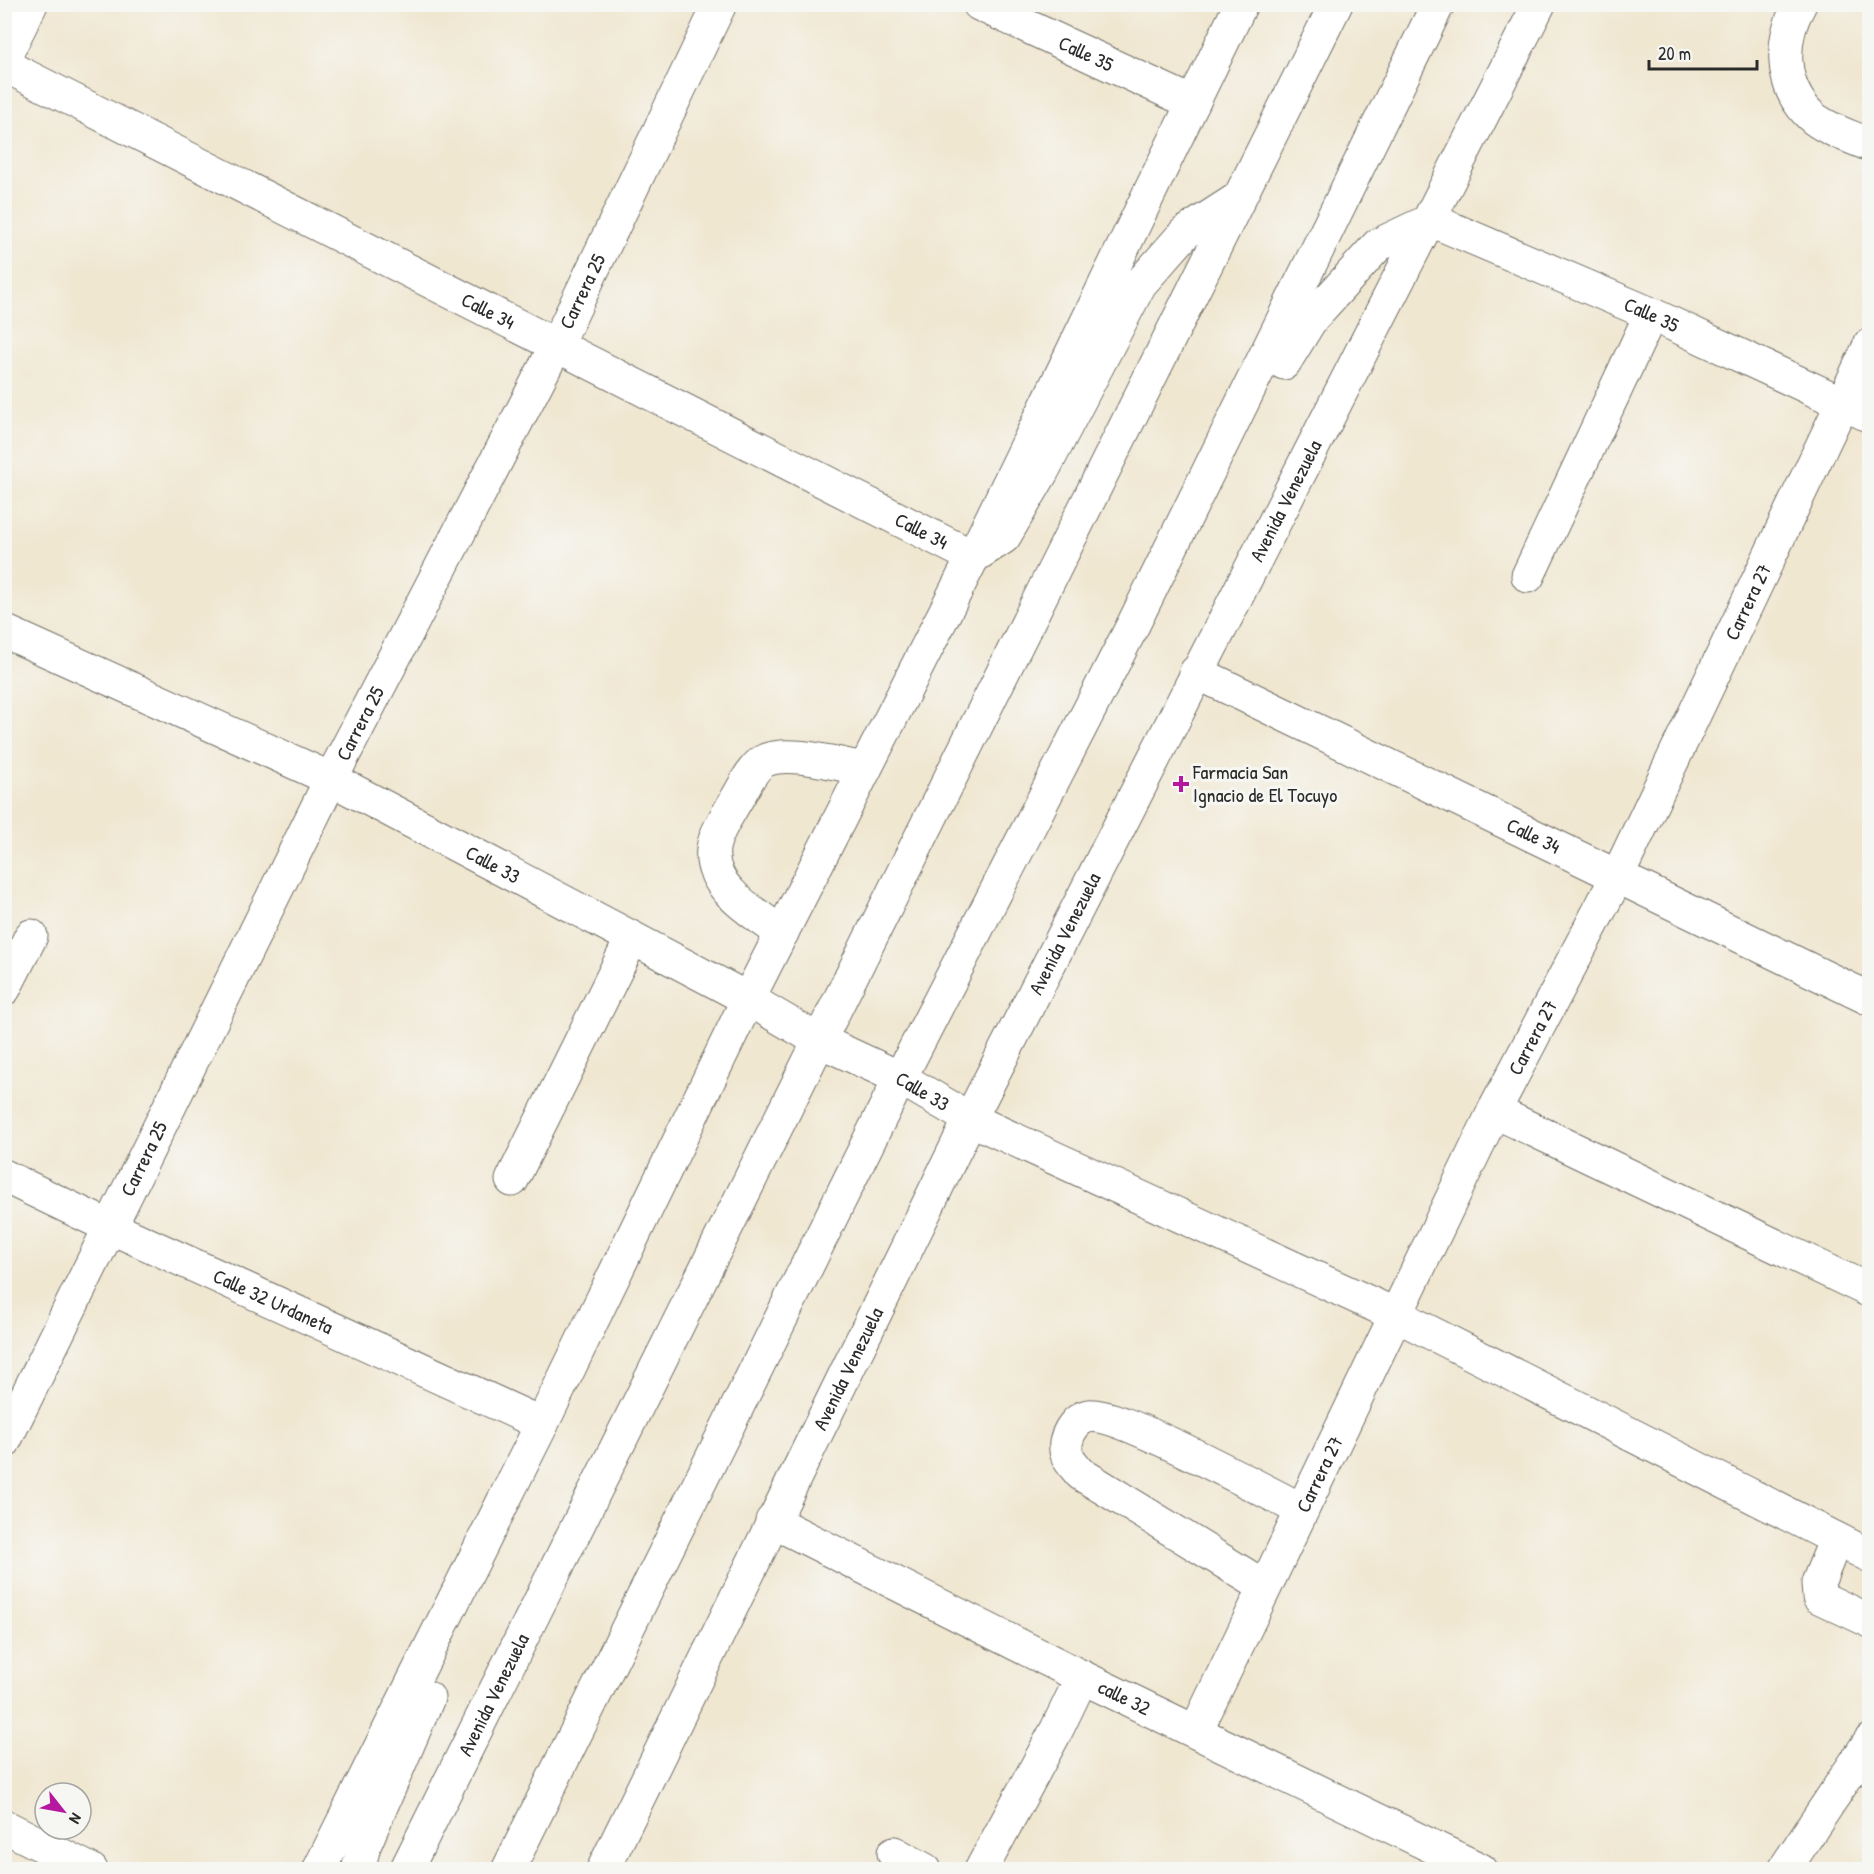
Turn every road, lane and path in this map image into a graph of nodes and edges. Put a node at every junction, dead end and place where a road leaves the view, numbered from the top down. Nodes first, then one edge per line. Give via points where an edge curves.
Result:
1 (31, 4) edge
2 (720, 4) edge
3 (979, 4) edge
4 (1241, 4) edge
5 (1336, 4) edge
6 (1438, 4) edge
7 (1539, 4) edge
8 (1800, 4) edge
9 (4, 58) edge
10 (4, 65) edge
11 (1193, 103) junction
12 (1867, 137) edge
13 (1240, 197) junction
14 (1431, 220) junction
15 (1651, 314) junction
16 (557, 344) junction
17 (1869, 345) edge
18 (1856, 410) edge
19 (973, 557) junction
20 (1528, 576) dead end
21 (1133, 625) junction
22 (4, 631) edge
23 (1196, 672) junction
24 (865, 769) junction
25 (331, 779) junction
26 (1618, 875) junction
27 (782, 933) junction
28 (31, 936) dead end
29 (632, 938) junction
30 (4, 989) edge
31 (748, 999) junction
32 (1869, 999) edge
33 (818, 1040) junction
34 (900, 1078) junction
35 (1494, 1112) junction
36 (970, 1119) junction
37 (4, 1176) edge
38 (512, 1180) dead end
39 (112, 1228) junction
40 (1869, 1291) edge
41 (1396, 1315) junction
42 (542, 1424) junction
43 (4, 1442) edge
44 (1302, 1510) junction
45 (772, 1521) junction
46 (1836, 1539) junction
47 (1869, 1556) edge
48 (468, 1573) junction
49 (1265, 1587) junction
50 (1869, 1621) edge
51 (618, 1648) junction
52 (1082, 1677) junction
53 (1196, 1731) junction
54 (1869, 1741) edge
55 (4, 1826) edge
56 (894, 1853) dead end
57 (91, 1869) edge
58 (320, 1869) edge
59 (358, 1869) edge
60 (406, 1869) edge
61 (508, 1869) edge
62 (519, 1869) edge
63 (603, 1869) edge
64 (925, 1869) edge
65 (981, 1869) edge
66 (1481, 1869) edge
67 (1784, 1869) edge

1 - 9 street
2 - 16 street, Carrera 25
3 - 11 street, Calle 35
4 - 11 street
5 - 13 street, Avenida Venezuela
6 - 21 street
7 - 14 street, Avenida Venezuela
8 - 12 street via 1784,57 1791,92 1812,117
10 - 16 street, Calle 34
11 - 19 street
13 - 19 street via 1185,233 1140,284 1010,528 1004,537
13 - 33 street, Avenida Venezuela
14 - 15 street, Calle 35
14 - 21 street via 1378,244 1311,319 1234,452 1191,539
14 - 23 street, Avenida Venezuela
15 - 18 street, Calle 35
15 - 20 street
16 - 19 street, Calle 34
16 - 25 street, Carrera 25
17 - 18 street, Carrera 27
18 - 26 street, Carrera 27
19 - 24 street
21 - 34 street
22 - 25 street, Calle 33
23 - 26 street, Calle 34
23 - 36 street, Avenida Venezuela
24 - 27 street
24 - 27 street via 792,757 765,760 753,771 721,826 713,850 717,877 740,901
25 - 29 street, Calle 33
25 - 39 street, Carrera 25
26 - 32 street, Calle 34
26 - 35 street, Carrera 27
27 - 31 street
28 - 30 street
29 - 31 street, Calle 33
29 - 38 street
31 - 33 street, Calle 33
31 - 42 street
33 - 34 street, Calle 33
33 - 60 street, Avenida Venezuela
34 - 36 street, Calle 33
34 - 51 street
35 - 40 street
35 - 41 street, Carrera 27
36 - 41 street, Calle 33
36 - 45 street, Avenida Venezuela
37 - 39 street, Calle 32 Urdaneta
39 - 42 street, Calle 32 Urdaneta
39 - 43 street, Carrera 25
41 - 44 street, Carrera 27
41 - 46 street, Calle 33
42 - 48 street
44 - 49 street, Carrera 27
44 - 49 street via 1132,1426 1090,1415 1070,1430 1066,1444 1068,1459 1081,1474
45 - 52 street, calle 32
45 - 63 street, Avenida Venezuela
46 - 47 street, Calle 33
46 - 50 street via 1818,1583 1819,1597
48 - 58 street
48 - 59 street via 451,1643 364,1846
49 - 53 street, Carrera 27
51 - 61 street
51 - 62 street via 577,1751
52 - 53 street, calle 32
52 - 65 street
53 - 66 street, calle 32
54 - 67 street
55 - 57 street
56 - 64 street

